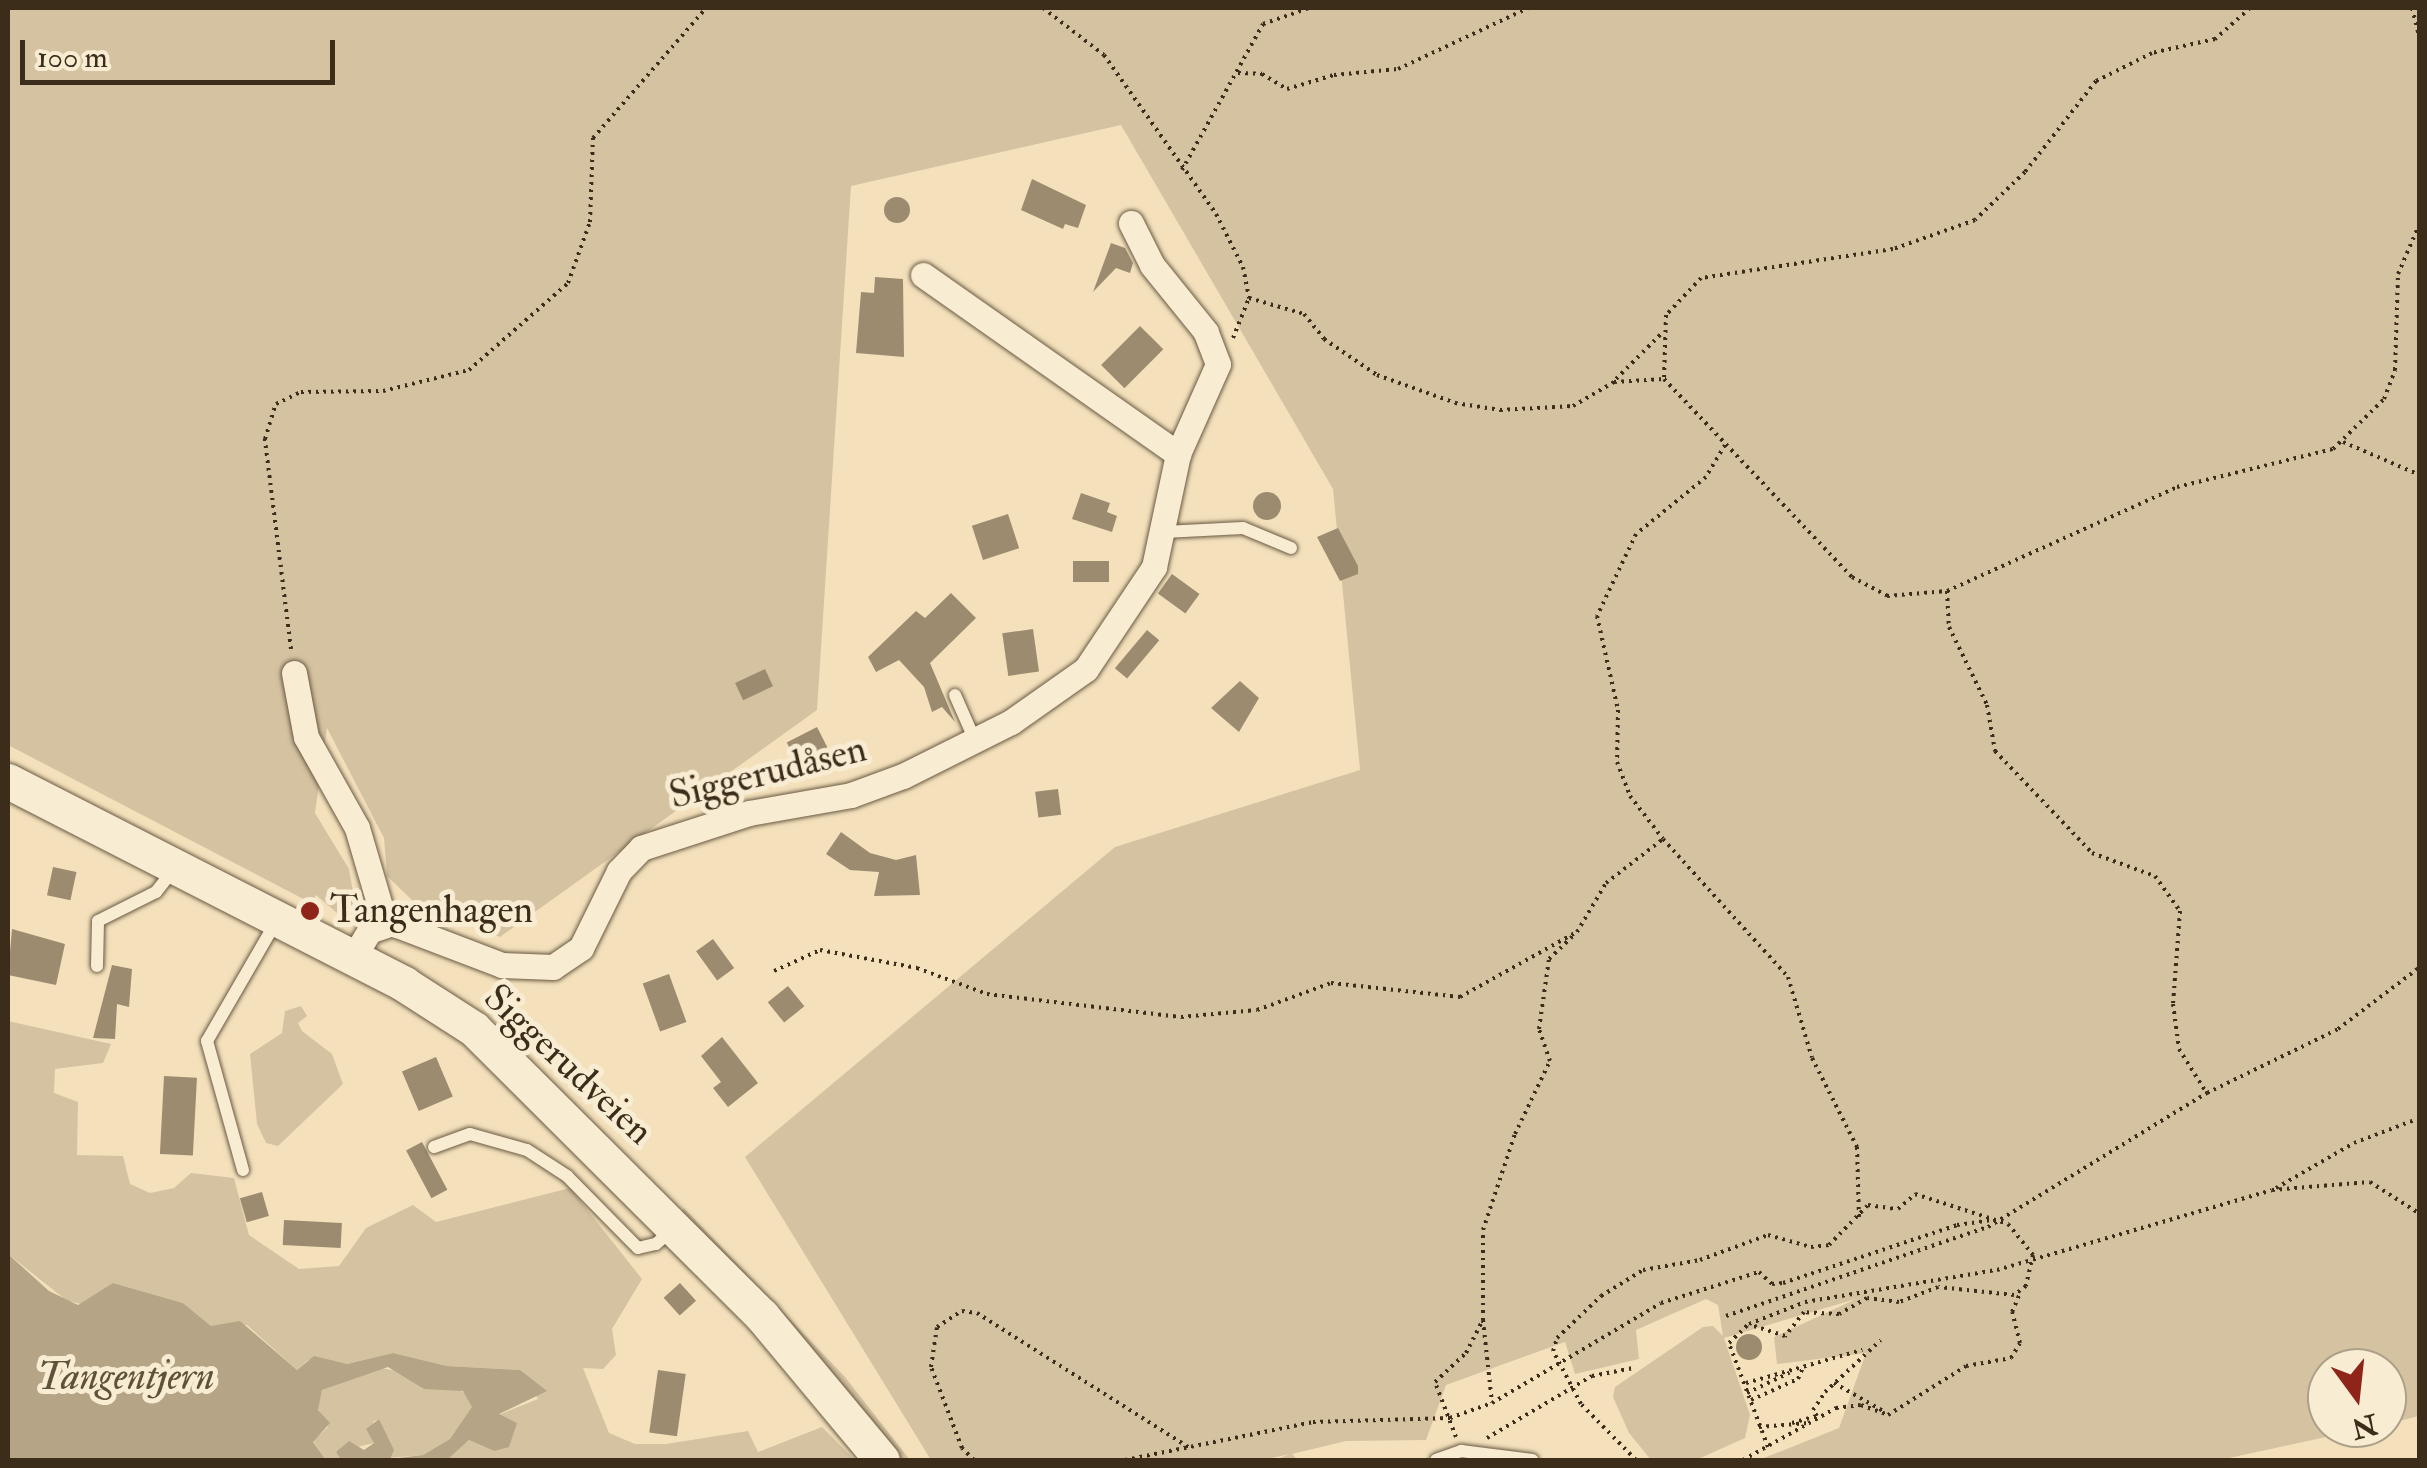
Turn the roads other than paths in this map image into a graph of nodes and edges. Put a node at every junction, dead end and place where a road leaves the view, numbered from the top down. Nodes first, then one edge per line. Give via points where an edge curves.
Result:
1 (1131, 222) dead end
2 (923, 276) dead end
3 (1178, 454) junction
4 (1164, 532) junction
5 (1291, 548) dead end
6 (294, 674) road end
7 (956, 695) dead end
8 (974, 738) junction
9 (8, 781) edge
10 (174, 867) junction
11 (277, 920) junction
12 (385, 923) junction
13 (352, 958) junction
14 (97, 966) dead end
15 (434, 1147) dead end
16 (242, 1170) dead end
17 (676, 1227) junction
18 (882, 1460) edge
19 (1436, 1460) edge
20 (1532, 1460) edge

1 - 3 street, Siggerudåsen via 1152,265 1216,347 1218,364
2 - 3 street
3 - 4 street, Siggerudåsen
4 - 5 lane via 1243,528
4 - 8 street, Siggerudåsen via 1154,567 1086,669 1012,722
6 - 12 street via 306,736 357,828
7 - 8 lane
8 - 12 street, Siggerudåsen via 851,795 749,813 641,848 620,870 582,948 553,967 502,965
9 - 10 main road, Siggerudveien
10 - 11 main road, Siggerudveien
10 - 14 lane via 156,892 98,922
11 - 13 main road, Siggerudveien
11 - 16 lane via 208,1041
12 - 13 street via 369,932
13 - 17 main road, Siggerudveien via 425,996 491,1043
15 - 17 lane via 470,1134 528,1150 575,1183 638,1248 656,1244
17 - 18 main road, Siggerudveien via 818,1376
19 - 20 lane via 1461,1452

